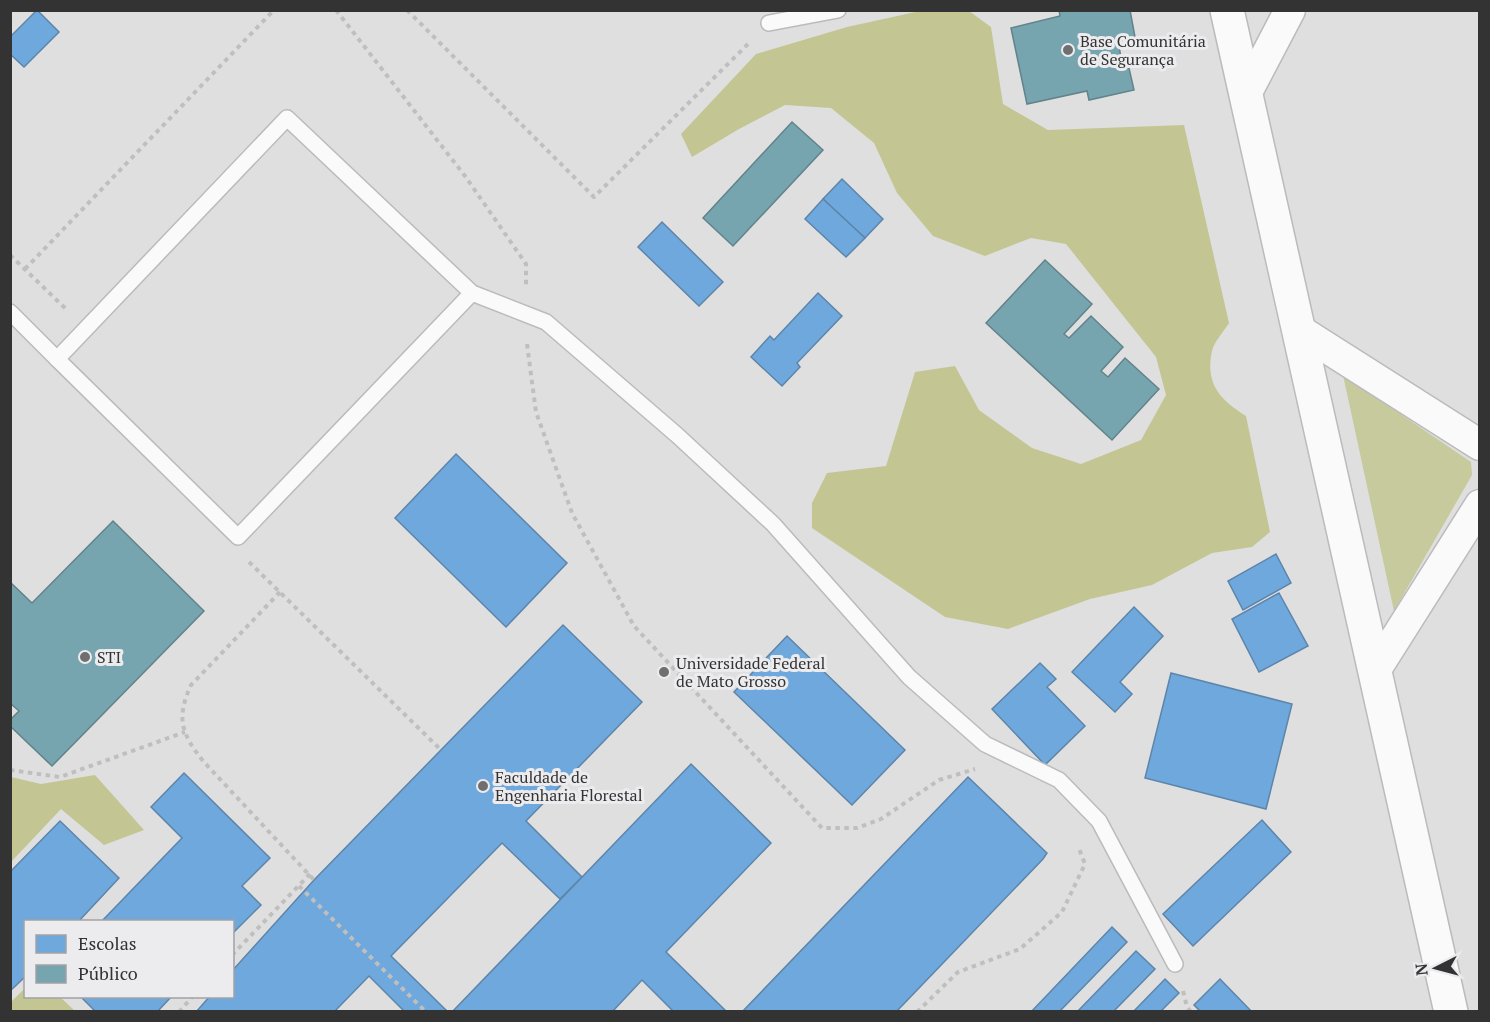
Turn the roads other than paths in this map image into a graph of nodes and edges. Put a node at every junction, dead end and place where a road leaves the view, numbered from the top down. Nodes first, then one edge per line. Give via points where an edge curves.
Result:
1 (838, 10) edge
2 (1227, 10) edge
3 (1290, 10) edge
4 (769, 23) road end
5 (1246, 94) junction
6 (472, 293) junction
7 (10, 312) edge
8 (1299, 330) junction
9 (57, 359) junction
10 (1479, 445) edge
11 (1479, 505) edge
12 (1375, 671) junction
13 (1175, 964) dead end
14 (1451, 1011) edge

1 - 4 lane
2 - 5 street
3 - 5 street
5 - 8 street
6 - 9 lane via 287,118
6 - 9 lane via 238,537
6 - 13 lane via 546,322 773,524 909,677 985,744 1059,780 1099,821
7 - 9 lane
8 - 10 street
8 - 12 street
11 - 12 street
12 - 14 street

